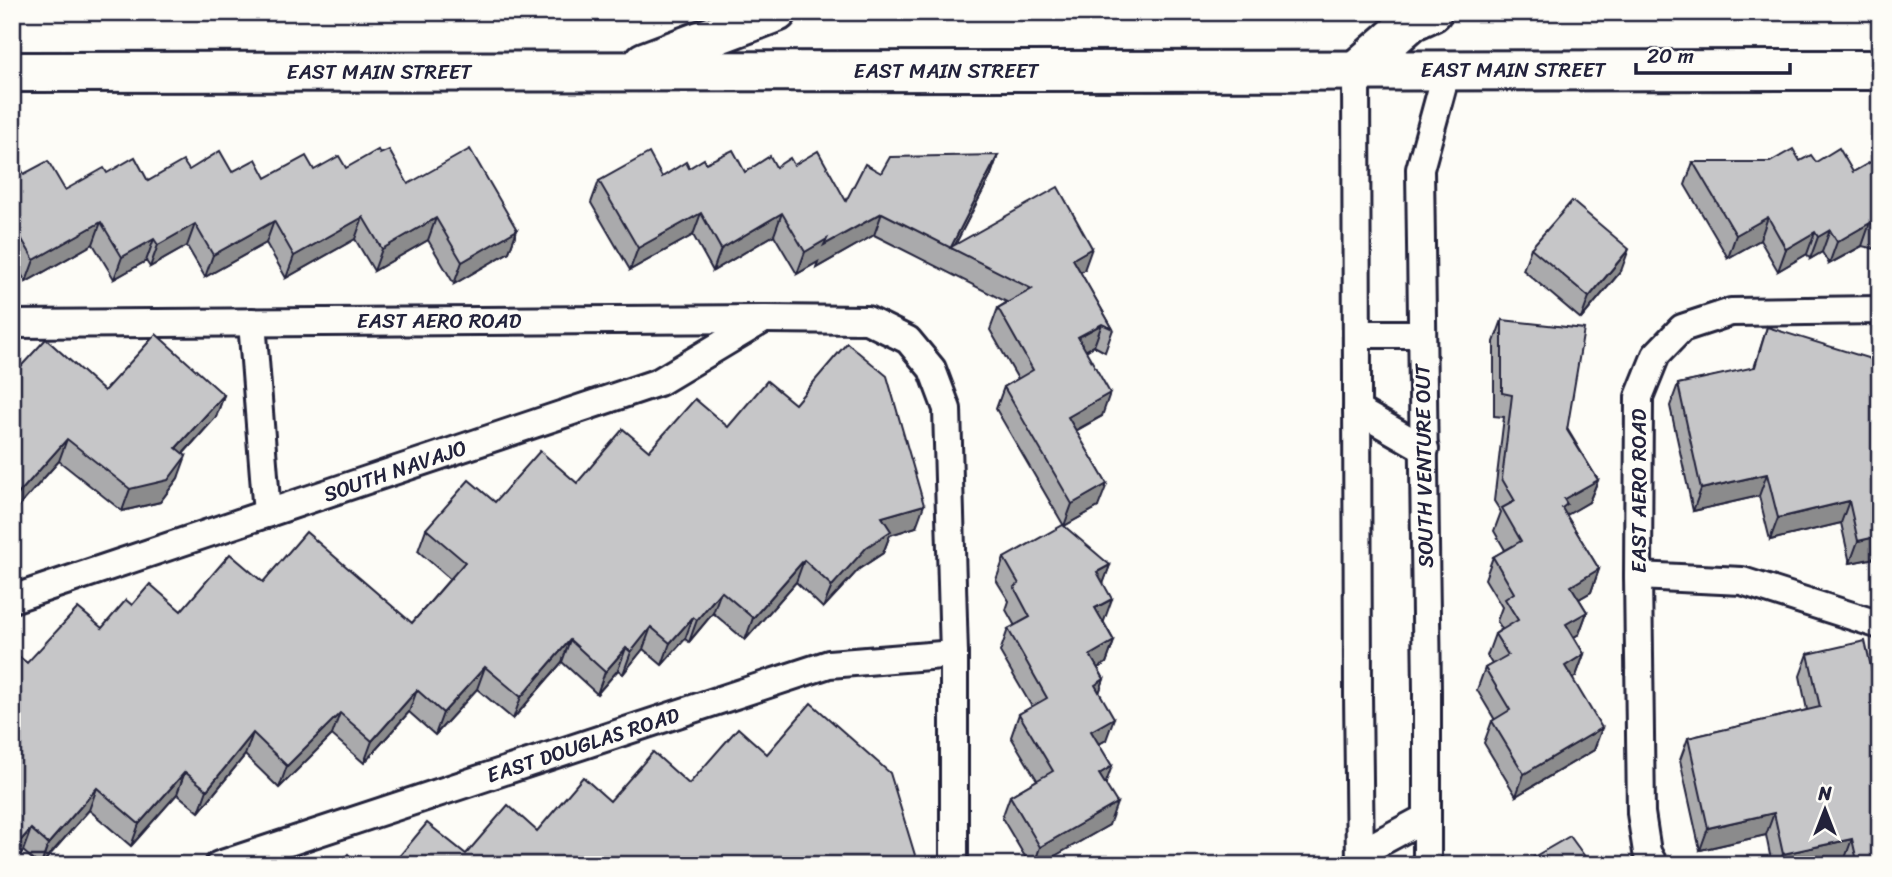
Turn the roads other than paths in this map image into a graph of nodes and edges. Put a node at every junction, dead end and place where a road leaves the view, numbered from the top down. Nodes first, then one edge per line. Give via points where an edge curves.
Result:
1 (777, 12) edge
2 (1432, 12) edge
3 (1356, 70) junction
4 (1447, 70) junction
5 (1880, 70) edge
6 (619, 71) junction
7 (12, 72) edge
8 (1880, 310) edge
9 (766, 318) junction
10 (252, 322) junction
11 (12, 324) edge
12 (1357, 334) junction
13 (1422, 334) junction
14 (1357, 410) junction
15 (1425, 449) junction
16 (267, 514) junction
17 (1639, 576) junction
18 (12, 599) edge
19 (1880, 625) edge
20 (954, 654) junction
21 (1427, 817) junction
22 (1360, 859) edge
23 (219, 865) edge
24 (954, 865) edge
25 (1427, 865) edge
26 (1654, 865) edge

1 - 6 main road
2 - 3 main road via 1412,21
3 - 4 main road, EAST MAIN STREET
3 - 6 main road, EAST MAIN STREET
3 - 12 lane
4 - 5 main road, EAST MAIN STREET
4 - 13 lane, SOUTH VENTURE OUT via 1420,169
6 - 7 main road, EAST MAIN STREET
8 - 17 lane, EAST AERO ROAD via 1731,312 1682,328 1656,355 1639,397
9 - 10 lane, EAST AERO ROAD
9 - 16 lane, SOUTH NAVAJO via 659,382
9 - 20 lane, EAST AERO ROAD via 867,320 908,340 932,369 947,409
10 - 11 lane, EAST AERO ROAD
10 - 16 lane
12 - 13 lane
12 - 14 lane
13 - 15 lane, SOUTH VENTURE OUT
14 - 15 lane
14 - 22 lane
15 - 21 lane, SOUTH VENTURE OUT
16 - 18 lane, SOUTH NAVAJO
17 - 19 lane via 1742,581
17 - 26 lane, EAST AERO ROAD via 1641,813 1647,852
20 - 23 lane, EAST DOUGLAS ROAD via 828,664
20 - 24 lane
21 - 22 lane
21 - 25 lane, SOUTH VENTURE OUT

